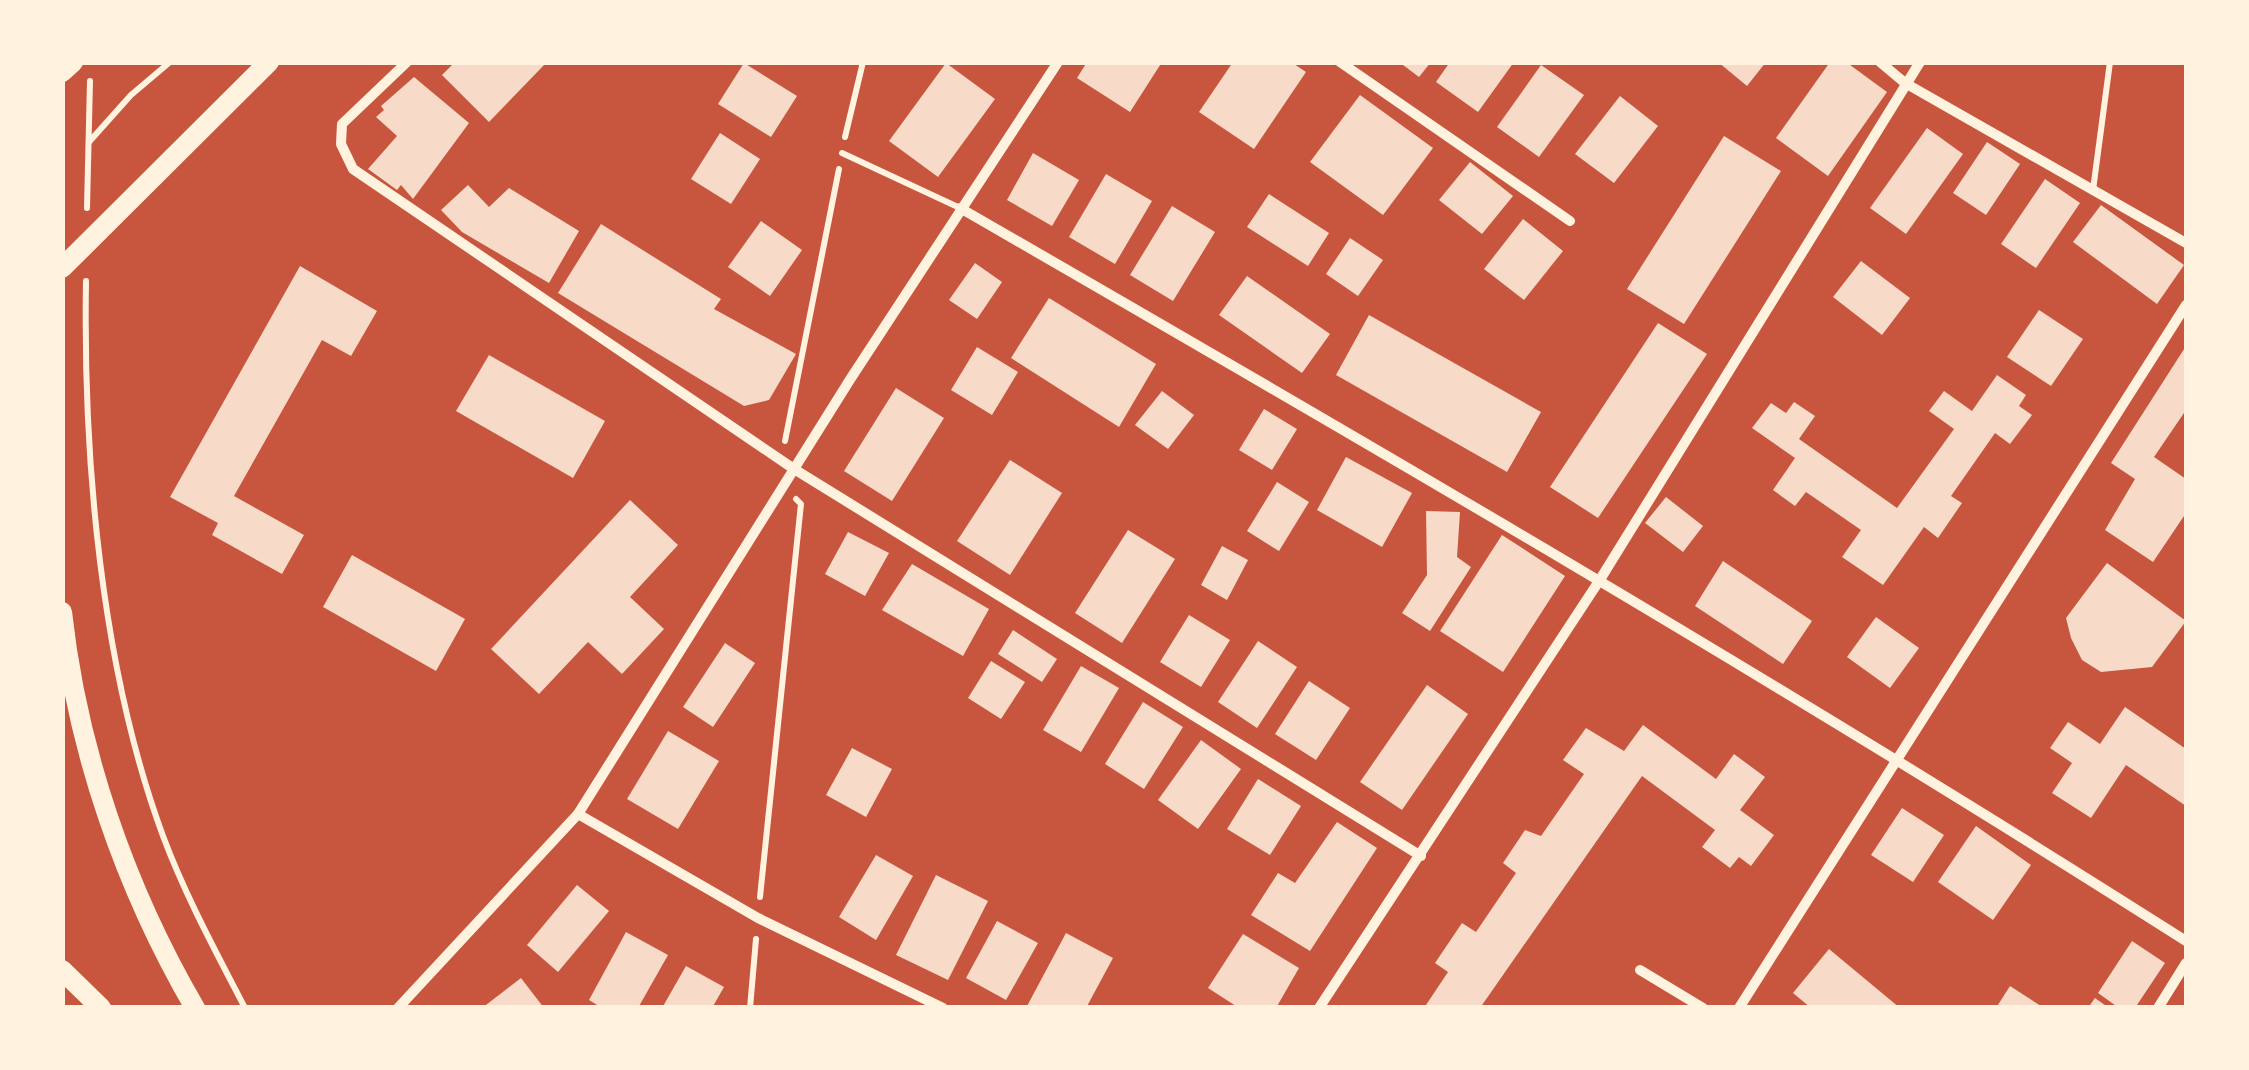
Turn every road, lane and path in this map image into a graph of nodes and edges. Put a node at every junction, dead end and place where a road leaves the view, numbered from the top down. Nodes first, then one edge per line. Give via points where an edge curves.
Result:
1 (73, 62) edge
2 (90, 62) edge
3 (170, 62) edge
4 (268, 62) edge
5 (407, 62) edge
6 (863, 62) edge
7 (1058, 62) edge
8 (1340, 62) edge
9 (1880, 62) edge
10 (1920, 62) edge
11 (2110, 62) edge
12 (62, 72) edge
13 (1904, 83) junction
14 (88, 143) junction
15 (842, 153) junction
16 (2093, 190) junction
17 (960, 208) junction
18 (87, 220) dead end
19 (1570, 221) dead end
20 (2186, 242) edge
21 (62, 268) edge
22 (86, 278) dead end
23 (2186, 305) edge
24 (782, 457) junction
25 (794, 468) junction
26 (783, 486) junction
27 (1601, 578) junction
28 (62, 612) edge
29 (1898, 757) junction
30 (578, 814) junction
31 (1421, 856) junction
32 (758, 918) junction
33 (2186, 941) edge
34 (2186, 963) edge
35 (62, 970) edge
36 (1640, 970) dead end
37 (101, 1008) edge
38 (195, 1008) edge
39 (245, 1008) edge
40 (398, 1008) edge
41 (750, 1008) edge
42 (944, 1008) edge
43 (1319, 1008) edge
44 (1702, 1008) edge
45 (1739, 1008) edge
46 (2158, 1008) edge

1 - 12 main road
2 - 14 path
3 - 14 path
4 - 21 main road
5 - 24 street via 342,124 340,144 353,169
6 - 15 path
7 - 17 street
8 - 19 street
9 - 13 street
10 - 13 street
11 - 16 lane
13 - 16 street
13 - 27 street
14 - 18 path
15 - 17 lane
15 - 24 path
16 - 20 street
17 - 25 street
17 - 27 street
22 - 39 path via 100,540 120,687 164,837
23 - 29 street
24 - 25 street
25 - 26 street
25 - 31 street
26 - 30 street
26 - 32 path via 801,504
27 - 29 street
27 - 31 street
28 - 38 main road via 104,803
29 - 33 street
29 - 45 street
30 - 32 street
30 - 40 street
31 - 43 street
32 - 41 path
32 - 42 street
34 - 46 street
35 - 37 main road
36 - 44 street

